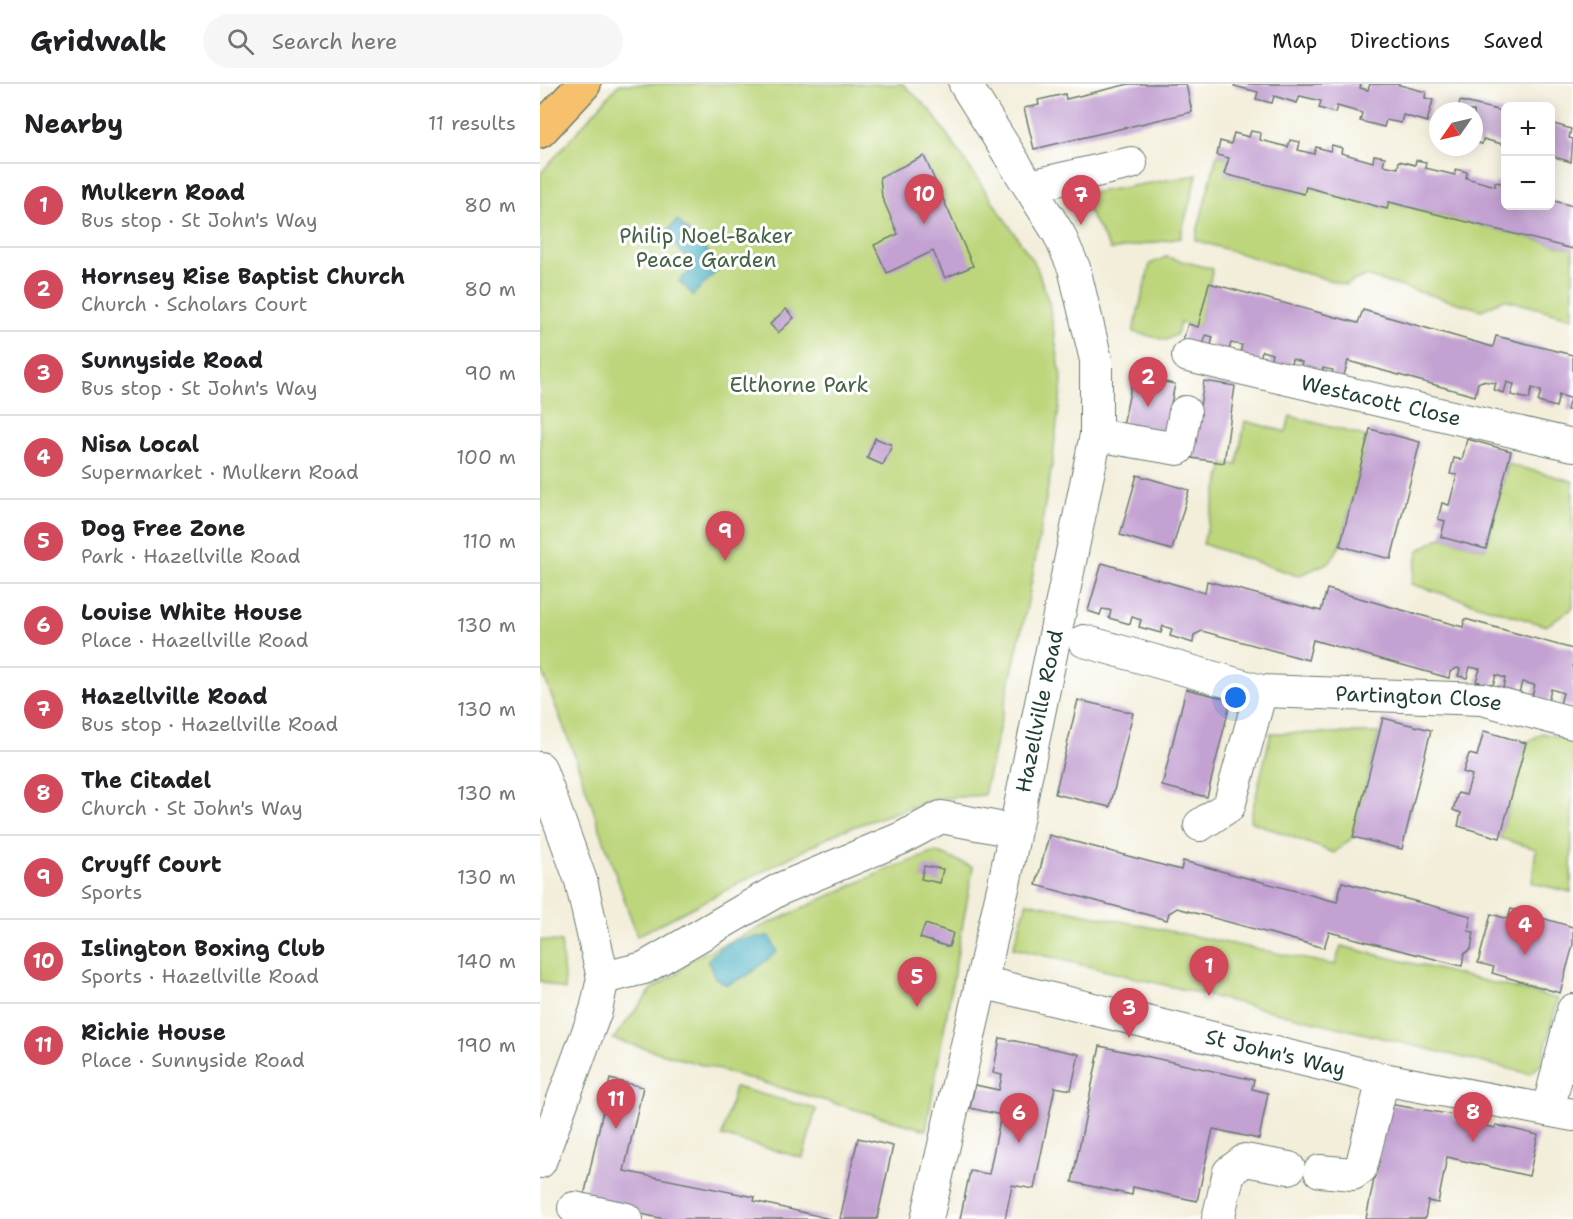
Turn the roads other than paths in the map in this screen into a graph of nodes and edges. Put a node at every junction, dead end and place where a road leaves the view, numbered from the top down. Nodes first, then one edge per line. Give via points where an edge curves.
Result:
1 (584, 84) edge
2 (965, 84) edge
3 (540, 131) edge
4 (1131, 163) dead end
5 (1030, 186) junction
6 (1188, 356) dead end
7 (1185, 412) dead end
8 (1096, 435) junction
9 (1573, 445) edge
10 (1084, 641) dead end
11 (1260, 691) junction
12 (1573, 723) edge
13 (540, 768) edge
14 (1200, 825) dead end
15 (1014, 831) junction
16 (603, 978) junction
17 (981, 982) junction
18 (1573, 1010) edge
19 (1383, 1079) junction
20 (1560, 1112) edge
21 (540, 1162) edge
22 (1289, 1168) dead end
23 (1320, 1171) dead end
24 (574, 1208) dead end
25 (626, 1219) edge
26 (927, 1219) edge
27 (1218, 1219) edge

1 - 3 main road
2 - 5 street, Hazellville Road
4 - 5 street
5 - 8 street, Hazellville Road via 1074,268 1096,360
6 - 9 street, Westacott Close
7 - 8 street via 1178,449
8 - 15 street, Hazellville Road
10 - 11 street, Partington Close
11 - 12 street, Partington Close via 1482,699
11 - 14 street via 1229,806
13 - 16 street via 581,881
15 - 16 street via 941,817 902,838 780,889 644,968
15 - 17 street, Hazellville Road
16 - 21 street via 596,1010
17 - 19 street, St John's Way
17 - 26 street, Hazellville Road
18 - 20 street
19 - 20 street, St John's Way
19 - 23 street via 1361,1168 1353,1174
22 - 27 street via 1245,1160 1229,1172
24 - 25 street

